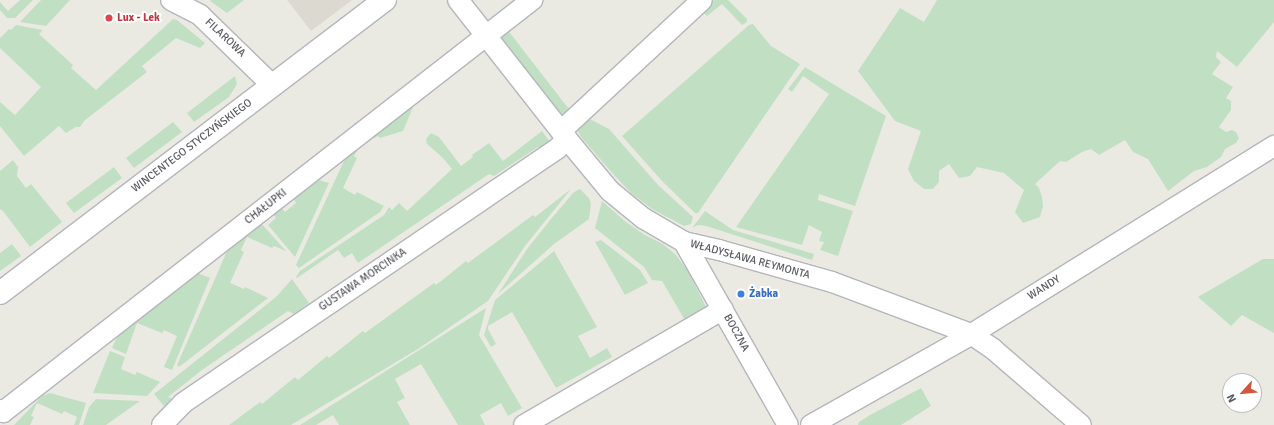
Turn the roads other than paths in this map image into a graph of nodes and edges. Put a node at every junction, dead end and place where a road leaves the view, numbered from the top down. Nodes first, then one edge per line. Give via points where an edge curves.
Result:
1 (171, 0) edge
2 (385, 0) edge
3 (458, 0) edge
4 (532, 0) edge
5 (702, 0) edge
6 (487, 36) junction
7 (272, 85) junction
8 (564, 135) junction
9 (1274, 146) edge
10 (684, 242) junction
11 (0, 293) edge
12 (723, 309) junction
13 (972, 334) junction
14 (0, 410) edge
15 (814, 424) edge
16 (162, 425) edge
17 (524, 425) edge
18 (788, 425) edge
19 (1081, 425) edge

1 - 7 street, FILAROWA via 200,15
2 - 7 street, WINCENTEGO STYCZYŃSKIEGO
3 - 6 street, WŁADYSŁAWA REYMONTA
4 - 6 street, CHAŁUPKI
5 - 8 street, GUSTAWA MORCINKA
6 - 8 street, WŁADYSŁAWA REYMONTA
6 - 14 street, CHAŁUPKI via 3,412
7 - 11 street, WINCENTEGO STYCZYŃSKIEGO
8 - 10 street, WŁADYSŁAWA REYMONTA via 610,191 642,218
8 - 16 street, GUSTAWA MORCINKA via 557,149 183,403
9 - 13 street, WANDY
10 - 12 street, BOCZNA
10 - 13 street, WŁADYSŁAWA REYMONTA via 832,282
12 - 17 street
12 - 18 street, BOCZNA
13 - 15 street, WANDY
13 - 19 street, WŁADYSŁAWA REYMONTA

